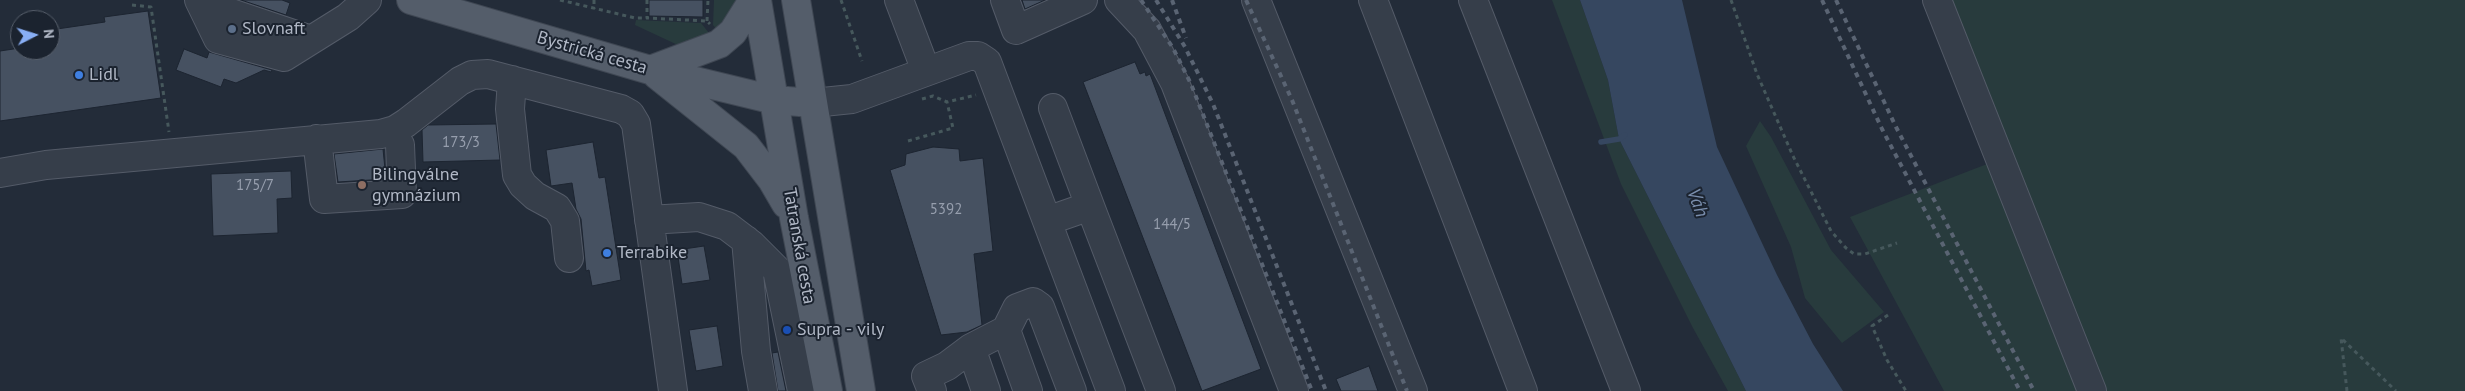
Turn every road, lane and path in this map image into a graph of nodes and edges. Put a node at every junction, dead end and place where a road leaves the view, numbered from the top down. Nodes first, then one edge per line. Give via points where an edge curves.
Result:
1 (367, 0) edge
2 (411, 0) edge
3 (560, 0) edge
4 (594, 0) edge
5 (647, 0) edge
6 (708, 0) edge
7 (753, 0) edge
8 (757, 0) edge
9 (796, 0) edge
10 (841, 0) edge
11 (899, 0) edge
12 (1005, 0) edge
13 (1083, 0) edge
14 (1120, 0) edge
15 (1256, 0) edge
16 (1373, 0) edge
17 (1473, 0) edge
18 (1731, 0) edge
19 (1936, 0) edge
20 (202, 4) edge
21 (132, 5) dead end
22 (474, 9) edge
23 (594, 9) junction
24 (647, 18) junction
25 (707, 21) junction
26 (712, 28) dead end
27 (862, 61) dead end
28 (650, 70) junction
29 (926, 71) junction
30 (512, 80) junction
31 (774, 100) junction
32 (947, 102) dead end
33 (813, 103) junction
34 (1053, 108) dead end
35 (317, 139) junction
36 (908, 141) dead end
37 (400, 145) dead end
38 (172, 155) junction
39 (0, 173) edge
40 (1090, 206) junction
41 (794, 218) junction
42 (649, 220) junction
43 (1048, 221) junction
44 (746, 240) junction
45 (1897, 243) dead end
46 (569, 258) dead end
47 (1888, 316) dead end
48 (1006, 330) junction
49 (971, 348) junction
50 (673, 391) edge
51 (763, 391) edge
52 (802, 391) edge
53 (828, 391) edge
54 (861, 391) edge
55 (932, 391) edge
56 (986, 391) edge
57 (1028, 391) edge
58 (1072, 391) edge
59 (1111, 391) edge
60 (1162, 391) edge
61 (1294, 391) edge
62 (1414, 391) edge
63 (1523, 391) edge
64 (1626, 391) edge
65 (1906, 391) edge
66 (2092, 391) edge
67 (2347, 391) edge
68 (2396, 391) edge

1 - 20 street via 348,17 284,57 218,39
2 - 22 main road, Bystrická cesta
3 - 23 path
4 - 23 path
5 - 24 path
6 - 25 path
7 - 28 main road via 737,28 719,44
8 - 31 main road, Tatranská cesta
9 - 33 main road, Tatranská cesta
10 - 27 path
11 - 29 street
12 - 13 street via 1016,30
14 - 61 street via 1147,30 1175,83
15 - 62 street
16 - 63 street
17 - 64 street
18 - 45 path via 1757,74 1831,231 1854,254 1865,254
19 - 66 street
21 - 38 path via 151,6
22 - 28 main road, Bystrická cesta
23 - 24 path
24 - 25 path
25 - 26 path
28 - 31 main road, Bystrická cesta
28 - 41 main road via 746,146 772,180
29 - 33 street via 852,99
29 - 43 street via 969,56 978,56 987,62
30 - 35 street via 488,74 472,75 395,130
30 - 42 street via 622,109 630,114 636,124
30 - 46 street via 510,109 517,175 535,196 557,208 564,221
31 - 33 main road, Bystrická cesta
31 - 41 main road, Tatranská cesta
32 - 36 path via 952,128
33 - 54 main road, Tatranská cesta
34 - 40 street
35 - 37 street via 324,198 402,194
35 - 38 street
38 - 39 street via 46,165
40 - 43 street
40 - 60 street
41 - 53 main road, Tatranská cesta
42 - 44 street via 699,217 727,226
42 - 50 street
43 - 59 street
44 - 51 street
44 - 52 street via 777,270
47 - 65 path via 1872,326
48 - 49 street
48 - 57 street
48 - 58 street via 1017,308 1038,303
49 - 55 street via 947,366 926,376
49 - 56 street
67 - 68 path via 2342,338

